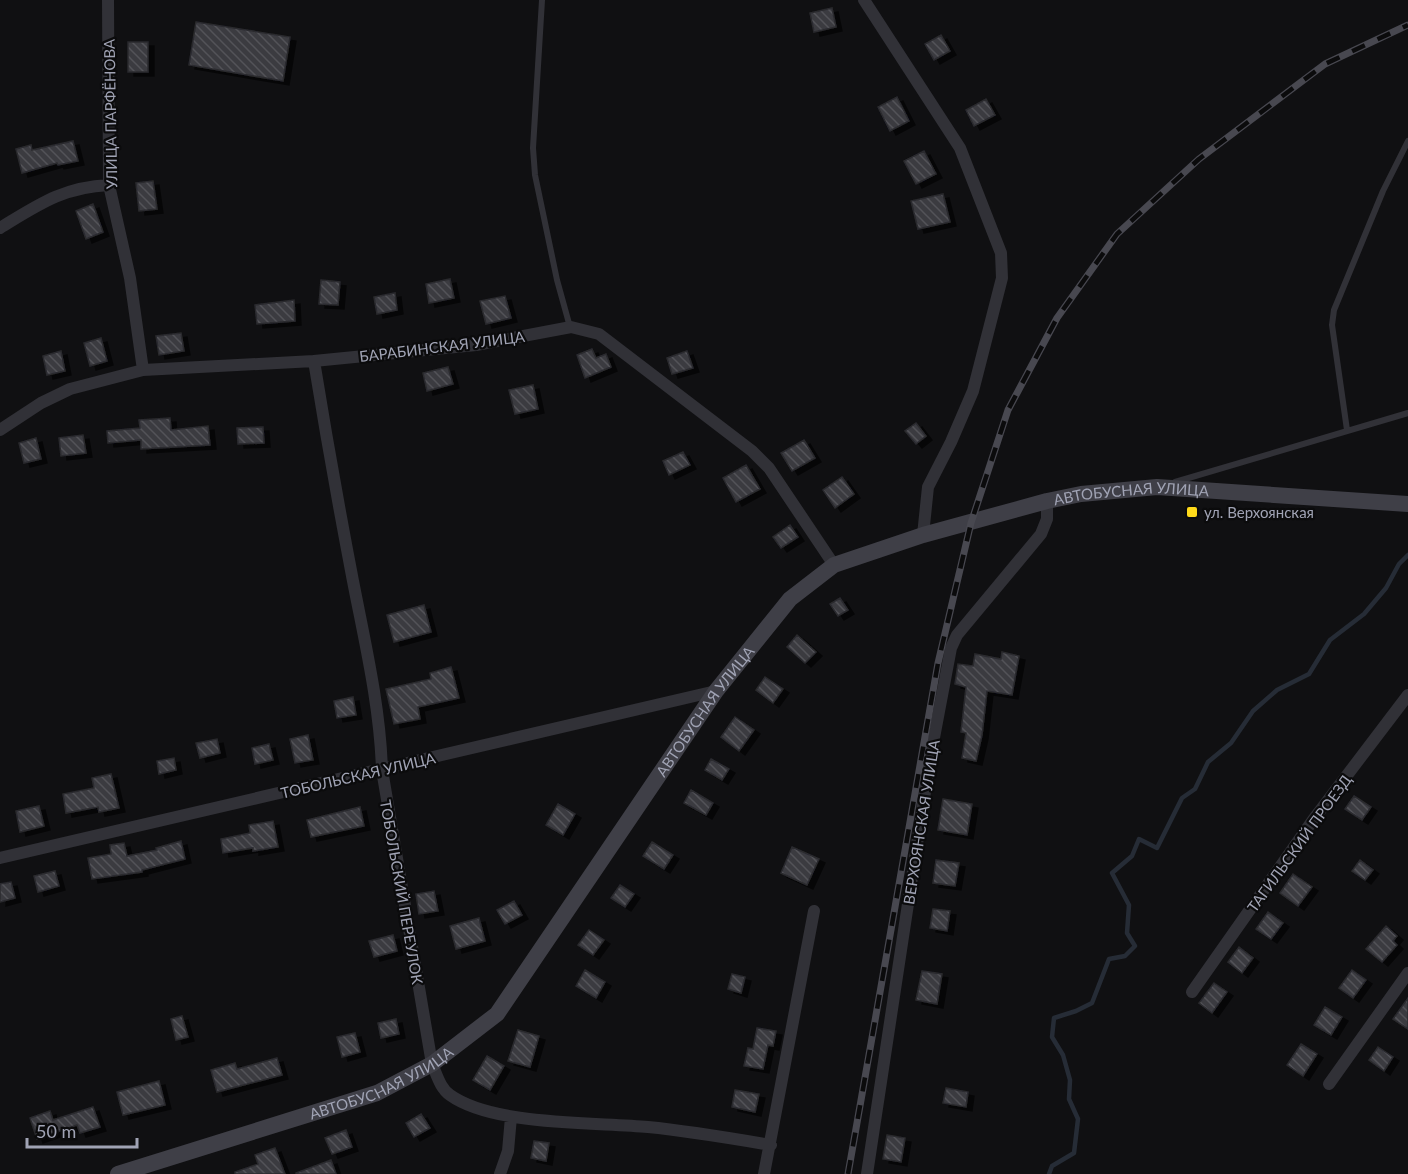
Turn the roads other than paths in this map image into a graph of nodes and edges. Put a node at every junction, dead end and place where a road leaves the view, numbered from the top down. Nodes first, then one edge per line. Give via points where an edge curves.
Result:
1 (108, 0) edge
2 (542, 0) edge
3 (864, 0) edge
4 (1408, 141) edge
5 (109, 185) junction
6 (0, 228) edge
7 (571, 327) junction
8 (314, 361) junction
9 (143, 370) junction
10 (1408, 413) edge
11 (0, 430) edge
12 (1347, 430) junction
13 (1157, 487) junction
14 (1047, 501) junction
15 (1408, 504) edge
16 (923, 535) junction
17 (834, 565) junction
18 (716, 691) junction
19 (1408, 695) edge
20 (382, 770) junction
21 (0, 858) edge
22 (814, 911) dead end
23 (1408, 973) edge
24 (1192, 992) dead end
25 (432, 1064) junction
26 (1329, 1084) dead end
27 (511, 1117) junction
28 (771, 1146) junction
29 (118, 1174) edge
30 (501, 1174) edge
31 (764, 1174) edge
32 (867, 1174) edge

1 - 5 street, УЛИЦА ПАРФЁНОВА
2 - 7 lane via 533,148 557,280
3 - 16 street via 960,148 991,221 1003,264 973,391 928,487
4 - 12 lane via 1334,310 1332,325
5 - 6 street via 67,191
5 - 9 street, УЛИЦА ПАРФЁНОВА via 130,278
7 - 8 street, БАРАБИНСКАЯ УЛИЦА via 476,345
7 - 17 street, БАРАБИНСКАЯ УЛИЦА via 599,334 752,451 769,468
8 - 9 street, БАРАБИНСКАЯ УЛИЦА
8 - 20 street, ТОБОЛЬСКИЙ ПЕРЕУЛОК via 372,676
9 - 11 street, БАРАБИНСКАЯ УЛИЦА via 70,389
10 - 12 lane
12 - 13 lane
13 - 14 street, АВТОБУСНАЯ УЛИЦА
13 - 15 street, АВТОБУСНАЯ УЛИЦА
14 - 16 street, АВТОБУСНАЯ УЛИЦА
14 - 32 street, ВЕРХОЯНСКАЯ УЛИЦА via 1047,519 1041,534 957,634 951,648 930,759
16 - 17 street, АВТОБУСНАЯ УЛИЦА
17 - 18 street, АВТОБУСНАЯ УЛИЦА via 790,599
18 - 20 street, ТОБОЛЬСКАЯ УЛИЦА
18 - 25 street, АВТОБУСНАЯ УЛИЦА via 497,1014
19 - 24 street, ТАГИЛЬСКИЙ ПРОЕЗД
20 - 21 street, ТОБОЛЬСКАЯ УЛИЦА
20 - 25 street, ТОБОЛЬСКИЙ ПЕРЕУЛОК
22 - 28 street
23 - 26 street
25 - 27 street, ТОБОЛЬСКИЙ ПЕРЕУЛОК via 449,1095
25 - 29 street, АВТОБУСНАЯ УЛИЦА via 378,1093
27 - 28 street, ТОБОЛЬСКИЙ ПЕРЕУЛОК via 649,1127
27 - 30 street
28 - 31 street

